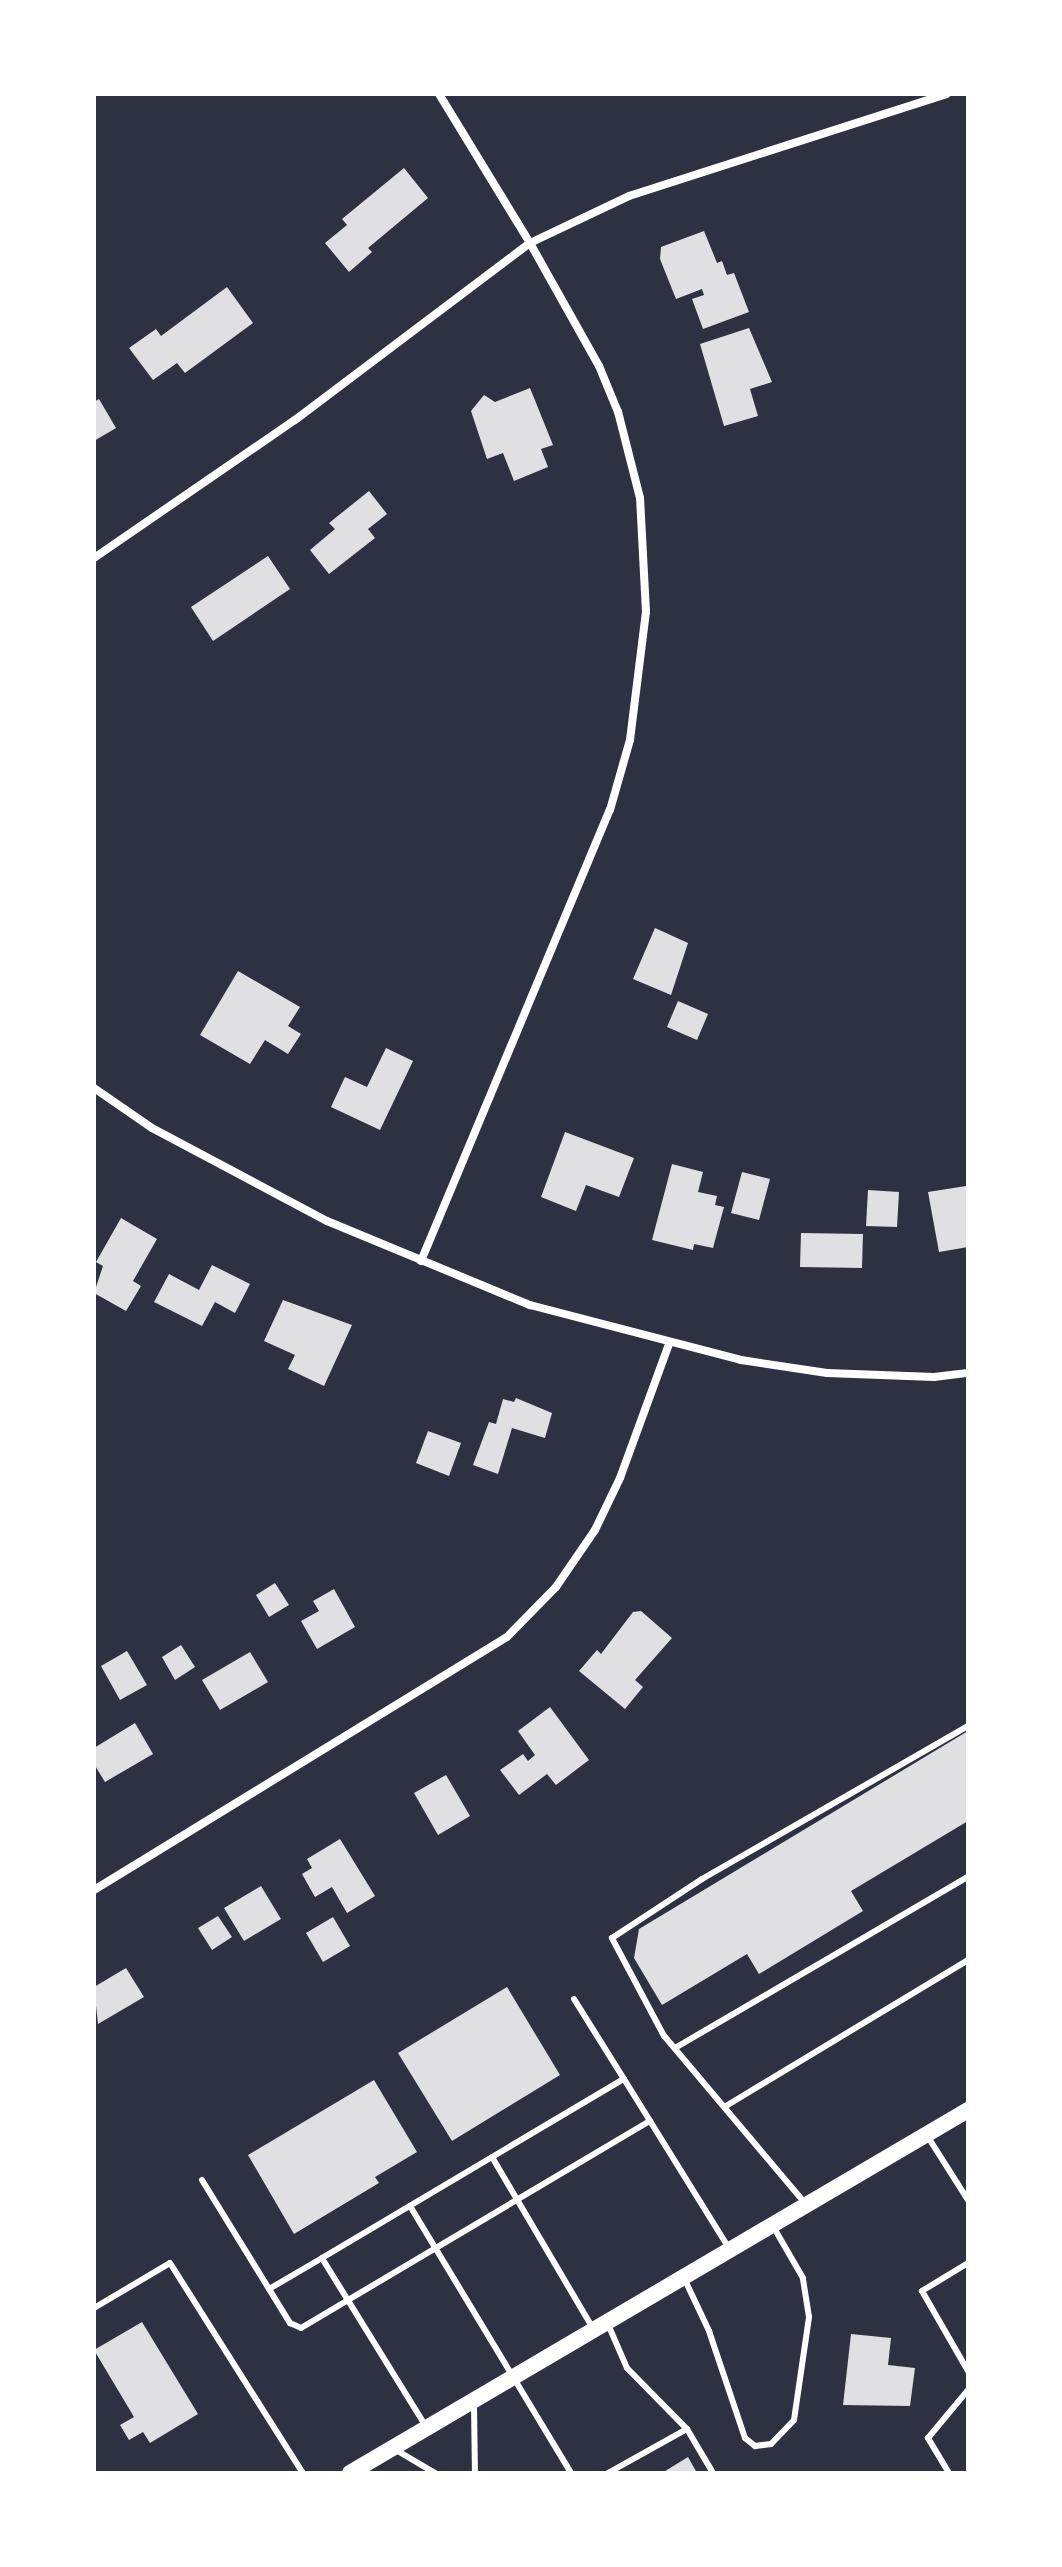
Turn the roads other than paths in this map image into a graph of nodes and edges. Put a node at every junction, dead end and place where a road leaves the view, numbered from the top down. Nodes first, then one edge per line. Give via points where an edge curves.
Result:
1 (439, 94) edge
2 (947, 94) edge
3 (530, 243) junction
4 (94, 558) edge
5 (95, 1092) edge
6 (421, 1261) junction
7 (669, 1344) junction
8 (968, 1373) edge
9 (968, 1726) edge
10 (968, 1877) edge
11 (94, 1890) edge
12 (968, 1960) edge
13 (574, 1999) dead end
14 (675, 2048) junction
15 (624, 2079) junction
16 (726, 2106) junction
17 (968, 2110) edge
18 (650, 2121) junction
19 (927, 2134) junction
20 (492, 2157) junction
21 (202, 2180) dead end
22 (968, 2200) edge
23 (518, 2201) junction
24 (806, 2205) junction
25 (410, 2206) junction
26 (772, 2225) junction
27 (437, 2249) junction
28 (730, 2250) junction
29 (322, 2258) junction
30 (968, 2263) edge
31 (683, 2277) junction
32 (269, 2289) junction
33 (349, 2301) junction
34 (94, 2308) edge
35 (600, 2326) junction
36 (968, 2371) edge
37 (515, 2376) junction
38 (968, 2390) edge
39 (475, 2400) junction
40 (427, 2428) junction
41 (687, 2429) junction
42 (393, 2448) junction
43 (303, 2473) edge
44 (350, 2473) edge
45 (435, 2473) edge
46 (475, 2473) edge
47 (571, 2473) edge
48 (608, 2473) edge
49 (713, 2473) edge
50 (949, 2473) edge

1 - 3 street
2 - 3 street via 629,196
3 - 4 street via 295,420
3 - 6 street via 599,366 629,449 645,548 642,670 610,810
5 - 6 street via 212,1162 327,1221
6 - 7 street via 530,1305
7 - 8 street via 827,1373
7 - 11 street via 620,1478 595,1530 556,1587 507,1637
9 - 14 lane via 702,1879 612,1938
10 - 14 lane
12 - 16 lane
13 - 15 lane
14 - 16 lane
15 - 18 lane
15 - 20 lane
16 - 24 lane
17 - 19 main road
18 - 23 lane
18 - 28 lane
19 - 22 lane
19 - 24 main road
20 - 23 lane
20 - 25 lane
21 - 32 lane
23 - 27 lane
23 - 35 lane
24 - 26 main road
25 - 27 lane
25 - 29 lane
26 - 28 main road
26 - 31 lane via 803,2278 809,2317 794,2420 771,2444 755,2446 745,2438 709,2331
27 - 33 lane
27 - 37 lane
28 - 31 main road
29 - 32 lane
29 - 33 lane
30 - 36 lane via 922,2291
31 - 35 main road
32 - 33 lane via 290,2323 301,2328
33 - 40 lane
34 - 43 lane via 170,2263
35 - 37 main road
35 - 41 lane via 627,2368
37 - 39 main road
37 - 47 lane
38 - 50 lane via 928,2438
39 - 40 main road
39 - 46 lane
40 - 42 main road
41 - 48 lane
41 - 49 lane
42 - 44 main road
42 - 45 lane

